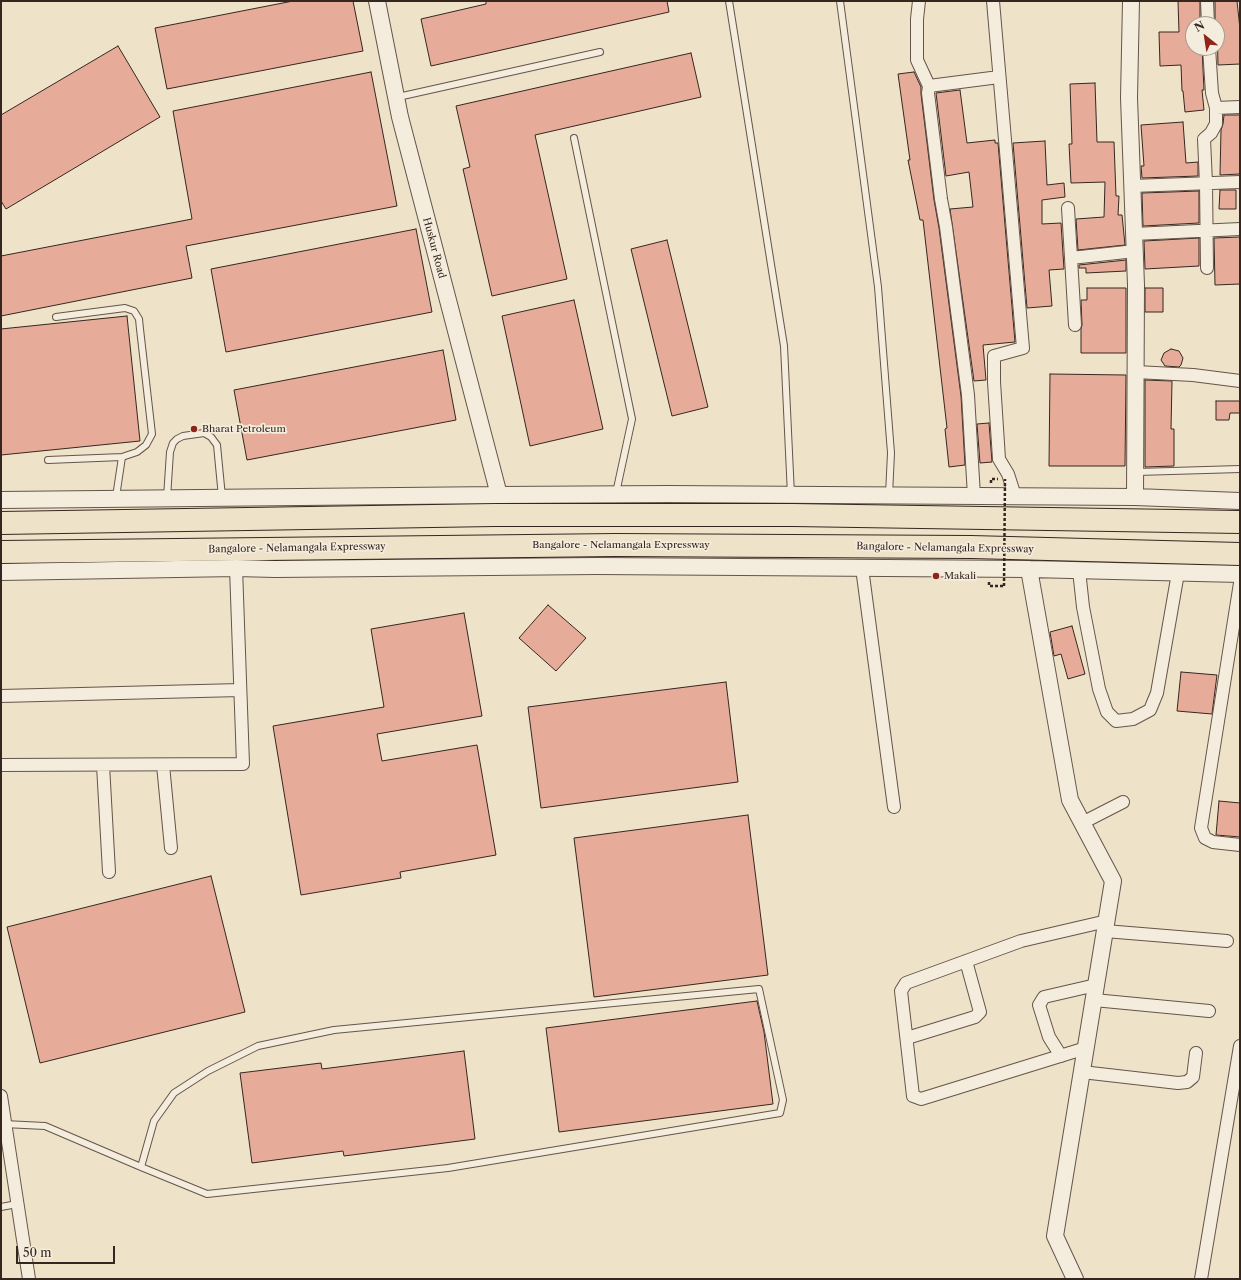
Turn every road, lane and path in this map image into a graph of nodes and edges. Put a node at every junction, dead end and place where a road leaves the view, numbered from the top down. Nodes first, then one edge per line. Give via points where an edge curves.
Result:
1 (377, 1) edge
2 (729, 1) edge
3 (840, 1) edge
4 (919, 1) edge
5 (993, 1) edge
6 (1131, 1) edge
7 (1206, 1) edge
8 (1207, 16) edge
9 (600, 52) dead end
10 (1210, 56) edge
11 (999, 77) junction
12 (930, 86) junction
13 (396, 97) junction
14 (1240, 107) edge
15 (1216, 108) junction
16 (574, 138) dead end
17 (1240, 182) edge
18 (1206, 183) junction
19 (1132, 186) junction
20 (1068, 208) dead end
21 (1240, 229) edge
22 (1206, 231) junction
23 (1134, 234) junction
24 (1135, 251) junction
25 (1071, 258) junction
26 (1207, 268) dead end
27 (56, 317) dead end
28 (1075, 325) dead end
29 (1136, 372) junction
30 (1240, 381) edge
31 (122, 457) junction
32 (48, 460) dead end
33 (1240, 469) edge
34 (1135, 472) junction
35 (1005, 479) dead end
36 (499, 494) junction
37 (616, 494) junction
38 (791, 495) junction
39 (889, 495) junction
40 (974, 496) junction
41 (1015, 496) junction
42 (1135, 497) junction
43 (167, 498) junction
44 (222, 498) junction
45 (116, 499) junction
46 (1, 500) edge
47 (1240, 500) edge
48 (1240, 522) edge
49 (1, 523) edge
50 (1, 552) edge
51 (1240, 554) edge
52 (236, 568) junction
53 (862, 568) junction
54 (1029, 569) junction
55 (1079, 570) junction
56 (1, 572) edge
57 (1178, 573) junction
58 (1240, 574) edge
59 (1240, 583) edge
60 (989, 586) dead end
61 (240, 690) junction
62 (1, 696) edge
63 (1, 765) edge
64 (103, 765) junction
65 (163, 765) junction
66 (1123, 802) dead end
67 (894, 807) dead end
68 (1082, 823) junction
69 (1240, 845) edge
70 (171, 848) dead end
71 (110, 872) dead end
72 (1106, 926) junction
73 (1227, 941) dead end
74 (966, 961) junction
75 (1095, 992) junction
76 (1210, 1011) dead end
77 (907, 1038) junction
78 (1240, 1046) edge
79 (1086, 1048) junction
80 (1196, 1052) dead end
81 (1061, 1056) junction
82 (1082, 1072) junction
83 (1, 1096) edge
84 (3, 1125) edge
85 (141, 1166) junction
86 (17, 1204) junction
87 (1, 1207) edge
88 (28, 1279) edge
89 (1075, 1279) edge
90 (1201, 1279) edge

1 - 13 street, Huskur Road
2 - 38 lane via 784,346
3 - 39 lane via 878,287 891,453
4 - 12 street via 917,60
5 - 11 street
6 - 19 street via 1129,98
7 - 8 street
9 - 13 lane
10 - 15 street via 1212,93
11 - 12 street
11 - 41 street via 1023,348 994,356 994,382 999,459 1008,474
12 - 40 street via 928,93 941,199 968,395
13 - 36 street, Huskur Road
14 - 15 street
15 - 18 street via 1216,124 1204,139
16 - 37 lane via 632,419
17 - 18 street
18 - 19 street
18 - 22 street
19 - 23 street
20 - 25 street
21 - 22 street
22 - 23 street
22 - 26 street
23 - 24 street
24 - 25 street
24 - 29 street
25 - 28 street
27 - 31 lane via 125,308 134,311 138,319 152,434 146,445 137,452
29 - 30 street
29 - 34 street
31 - 32 lane
31 - 45 lane
33 - 34 lane
34 - 42 street
35 - 60 path, bridge via 1004,586
36 - 37 street
36 - 44 street
37 - 38 street
38 - 39 street
39 - 40 street
40 - 41 street
41 - 42 street
42 - 47 street
43 - 44 street
43 - 44 lane via 173,442 176,438 204,433 211,436 217,446
43 - 45 street
45 - 46 street
48 - 49 highway via 794,515 494,515
50 - 51 highway, Bangalore - Nelamangala Expressway via 616,545 971,547
52 - 53 street
52 - 56 street
52 - 61 street
53 - 54 street
53 - 67 street
54 - 55 street
54 - 68 street via 1070,800
55 - 57 street
55 - 57 street via 1083,607 1099,688 1107,712 1116,721 1133,719 1150,710 1157,693
57 - 58 street
59 - 69 street via 1201,828 1205,838 1213,842
61 - 62 street
61 - 65 street via 243,764
63 - 64 street
64 - 65 street
64 - 71 street
65 - 70 street
66 - 68 street
68 - 72 street via 1113,881
72 - 73 street
72 - 74 street via 1021,941
72 - 75 street
74 - 77 street via 906,983 901,991
74 - 77 street via 980,1012 975,1018
75 - 76 street
75 - 79 street
75 - 81 street via 1044,997 1039,1005 1050,1037
77 - 81 street via 914,1096 921,1099
78 - 90 street
79 - 81 street
79 - 82 street
80 - 82 street via 1193,1077 1187,1082
82 - 89 street via 1055,1236
83 - 84 street
84 - 85 lane via 45,1126
84 - 86 street
85 - 85 lane via 154,1121 174,1093 208,1071 258,1046 334,1030 759,989 783,1100 780,1113 448,1168 208,1194
86 - 87 lane
86 - 88 street

